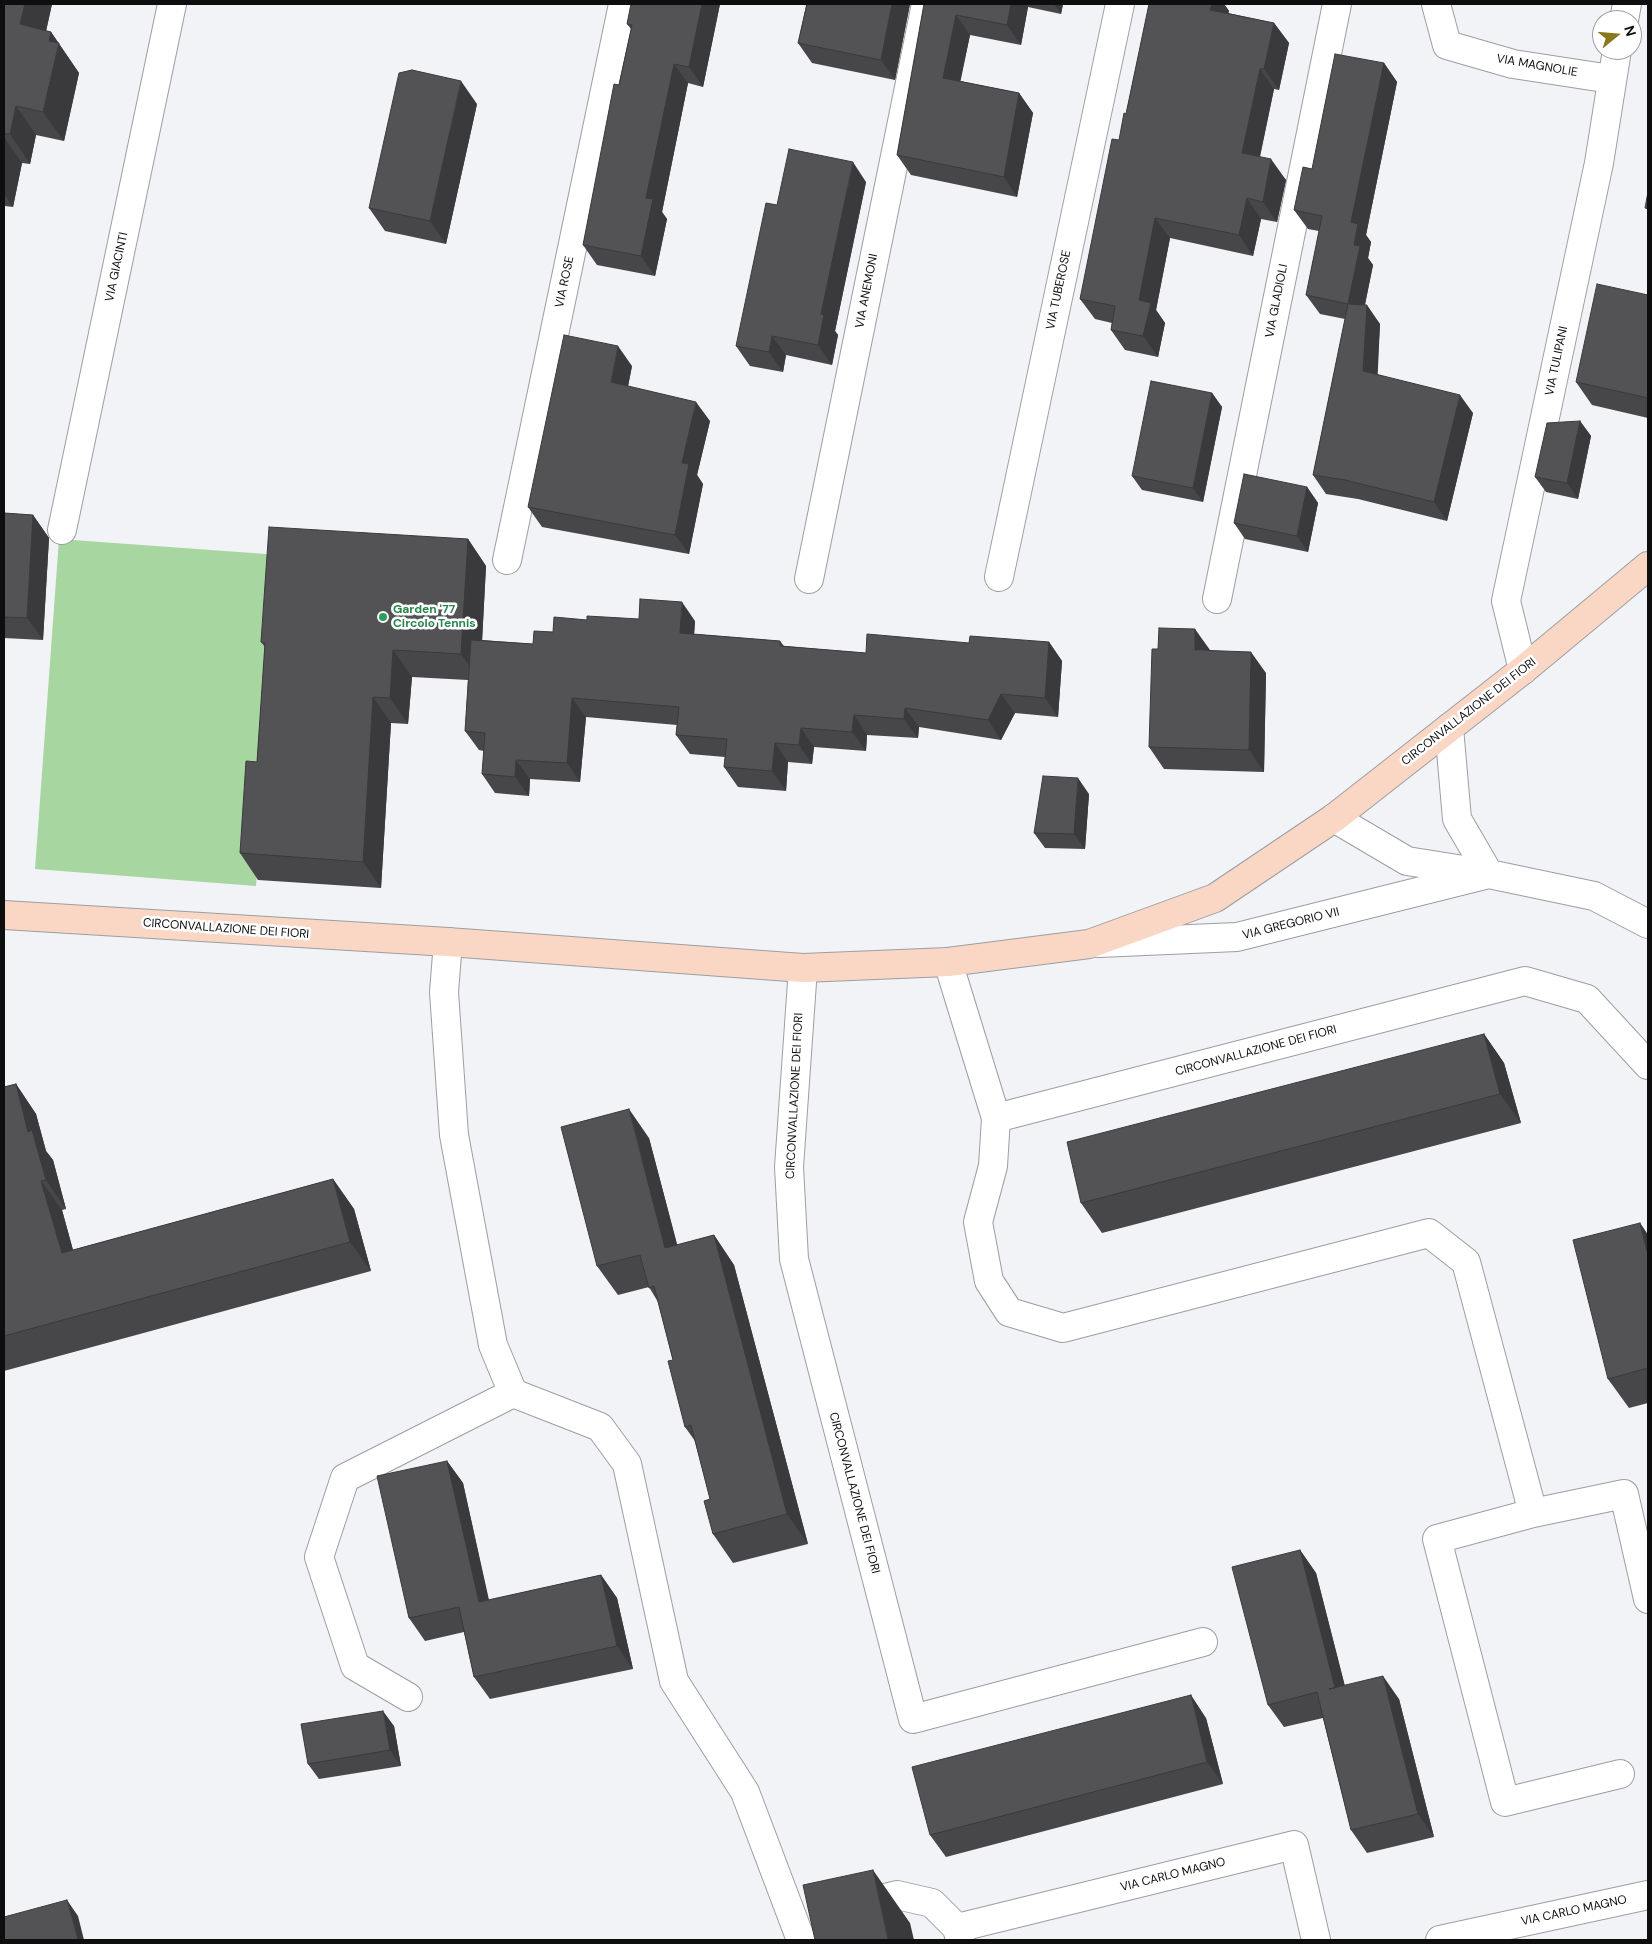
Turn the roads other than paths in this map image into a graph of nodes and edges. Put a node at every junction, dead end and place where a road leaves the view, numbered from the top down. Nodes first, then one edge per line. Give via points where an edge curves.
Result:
1 (172, 4) edge
2 (623, 4) edge
3 (926, 4) edge
4 (1120, 4) edge
5 (1337, 4) edge
6 (1436, 4) edge
7 (1615, 60) edge
8 (1611, 78) junction
9 (62, 530) dead end
10 (507, 560) dead end
11 (1648, 566) edge
12 (999, 576) dead end
13 (809, 578) dead end
14 (1216, 599) dead end
15 (1523, 670) junction
16 (1449, 728) junction
17 (1334, 818) junction
18 (1489, 874) junction
19 (4, 915) edge
20 (1648, 924) edge
21 (448, 942) junction
22 (1089, 944) junction
23 (948, 962) junction
24 (803, 968) junction
25 (1648, 1065) edge
26 (996, 1118) junction
27 (513, 1393) junction
28 (1533, 1513) junction
29 (1648, 1599) edge
30 (1203, 1642) dead end
31 (408, 1697) dead end
32 (1620, 1774) dead end
33 (1648, 1894) edge
34 (797, 1930) edge
35 (959, 1934) edge
36 (1316, 1940) edge
37 (1440, 1940) edge

1 - 9 street, VIA GIACINTI
2 - 10 street, VIA ROSE
3 - 13 street, VIA ANEMONI
4 - 12 street, VIA TUBEROSE
5 - 14 street, VIA GLADIOLI
6 - 8 street, VIA MAGNOLIE via 1447,45 1513,64
7 - 8 street, VIA TULIPANI
8 - 15 street, VIA TULIPANI via 1599,163 1506,601
11 - 15 street, CIRCONVALLAZIONE DEI FIORI
15 - 16 street, CIRCONVALLAZIONE DEI FIORI
16 - 17 street, CIRCONVALLAZIONE DEI FIORI
16 - 18 street via 1457,819
17 - 18 street, VIA GREGORIO VII via 1407,861
17 - 22 street, CIRCONVALLAZIONE DEI FIORI via 1215,898
18 - 20 street, VIA GREGORIO VII via 1594,896
18 - 22 street, VIA GREGORIO VII via 1237,937
19 - 21 street, CIRCONVALLAZIONE DEI FIORI
21 - 24 street, CIRCONVALLAZIONE DEI FIORI
21 - 27 street via 444,992 454,1135 493,1345
22 - 23 street, CIRCONVALLAZIONE DEI FIORI
23 - 24 street, CIRCONVALLAZIONE DEI FIORI
23 - 26 street
24 - 30 street, CIRCONVALLAZIONE DEI FIORI via 789,1167 794,1258 913,1719
25 - 26 street, CIRCONVALLAZIONE DEI FIORI via 1587,998 1525,981
26 - 28 street via 993,1166 978,1222 989,1281 1009,1312 1063,1328 1429,1234 1466,1262
27 - 31 street via 345,1478 319,1557 355,1666
27 - 34 street via 600,1427 627,1464 674,1681 745,1792
28 - 29 street via 1624,1494
28 - 32 street via 1437,1538 1505,1802
33 - 37 street, VIA CARLO MAGNO
34 - 35 street, VIA CARLO MAGNO via 827,1912 897,1895 932,1903
35 - 36 street, VIA CARLO MAGNO via 1294,1845

